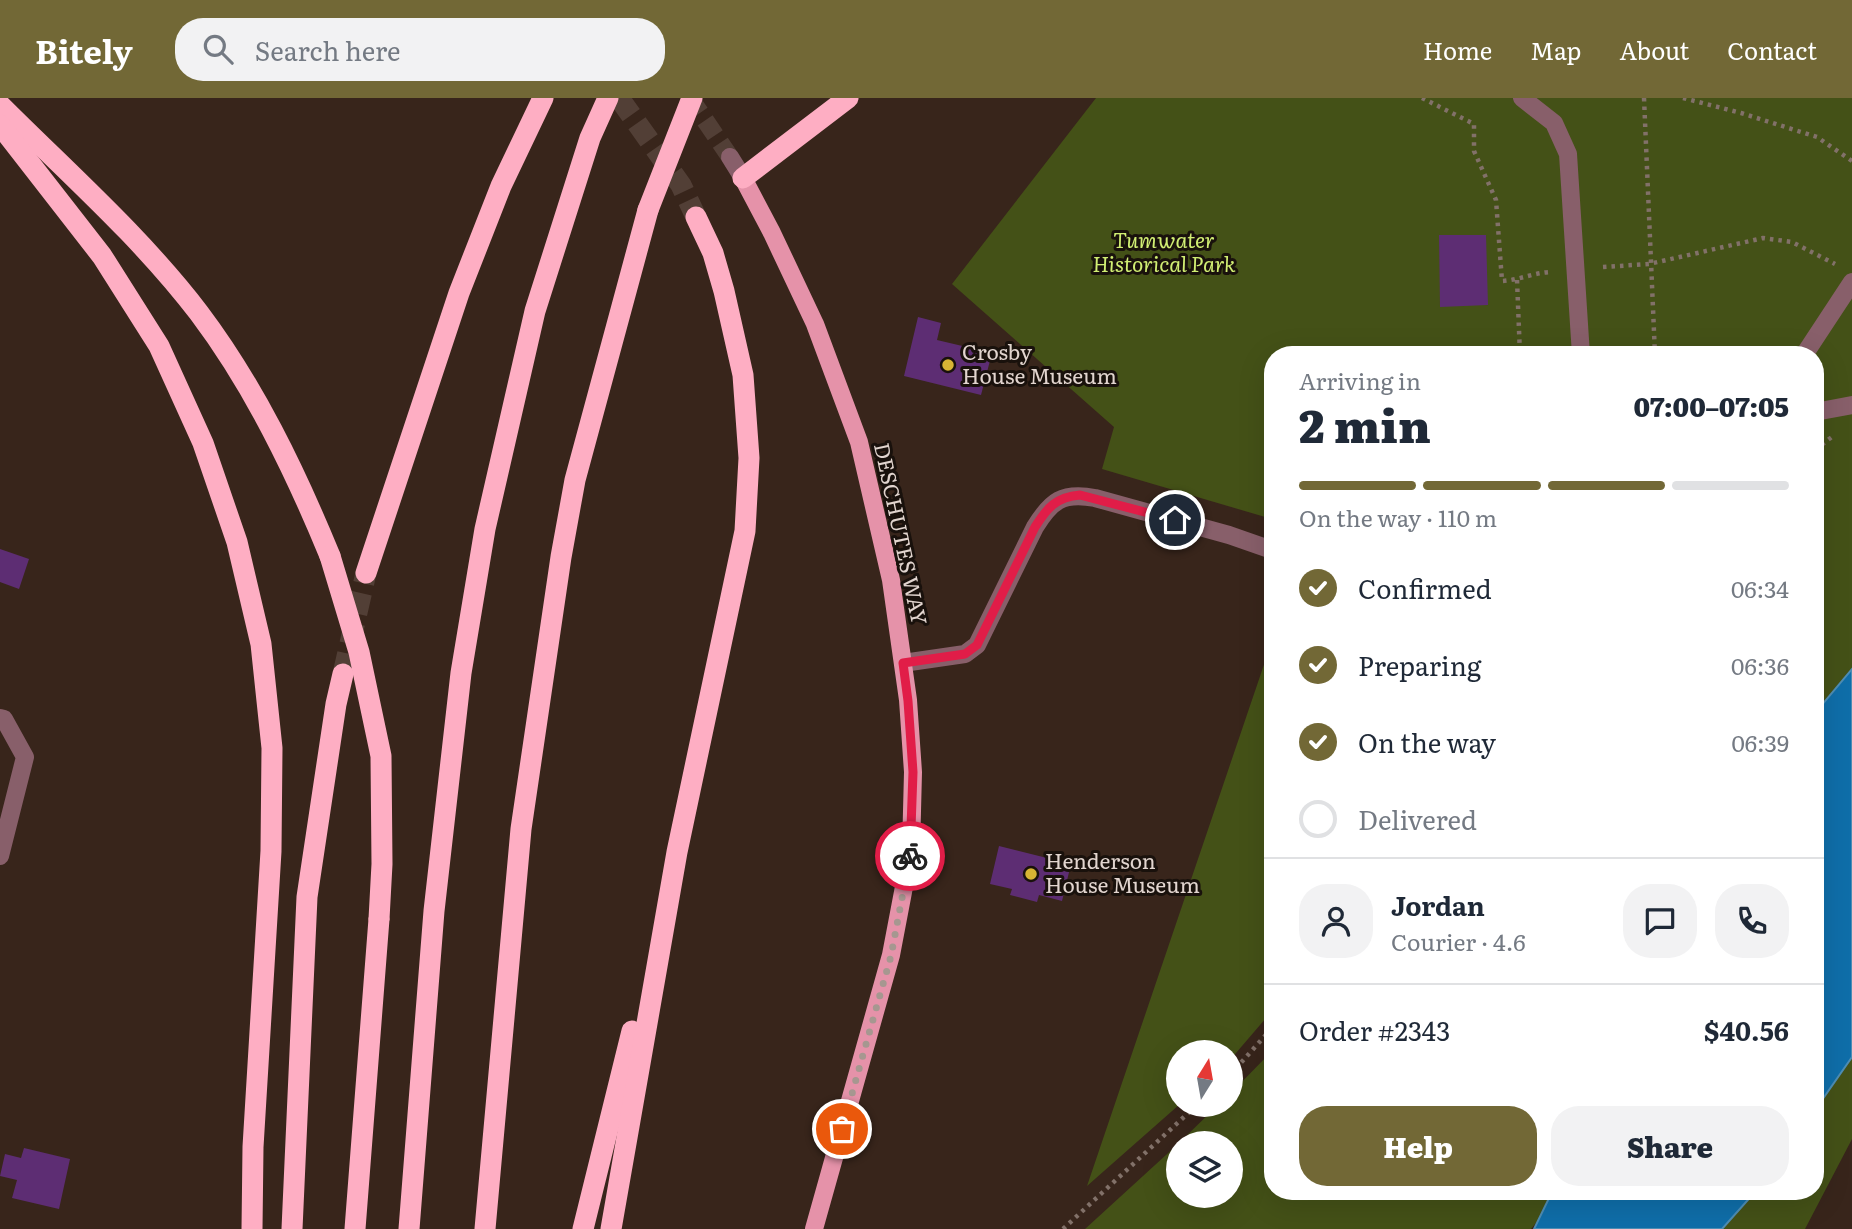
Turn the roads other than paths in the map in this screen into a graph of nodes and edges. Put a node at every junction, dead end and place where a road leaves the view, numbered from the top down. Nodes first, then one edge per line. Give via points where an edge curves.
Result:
1 (543, 98) edge
2 (608, 98) edge
3 (692, 98) edge
4 (848, 98) edge
5 (1522, 98) edge
6 (0, 105) edge
7 (0, 125) edge
8 (730, 157) tunnel mouth
9 (743, 178) junction
10 (696, 218) tunnel mouth
11 (1848, 275) edge
12 (1580, 346) edge
13 (1809, 346) edge
14 (1852, 405) edge
15 (1824, 410) edge
16 (1264, 547) edge
17 (366, 573) tunnel mouth
18 (903, 663) junction
19 (343, 674) tunnel mouth
20 (2, 719) edge
21 (677, 852) junction
22 (0, 856) edge
23 (252, 1229) edge
24 (292, 1229) edge
25 (355, 1229) edge
26 (409, 1229) edge
27 (485, 1229) edge
28 (583, 1229) edge
29 (611, 1229) edge
30 (814, 1229) edge

1 - 17 highway via 501,186 459,293
2 - 26 highway via 590,138 535,311 483,542 461,673 435,898
3 - 27 highway, bridge via 648,210 575,480 561,556 522,828
4 - 9 highway
5 - 12 street via 1554,123 1568,154
6 - 25 highway, bridge via 145,250 198,312 279,444 330,555 359,652 381,756 383,851
7 - 23 highway via 102,256 159,346 203,443 237,542 261,644 272,748 271,851
8 - 9 street, DESCHUTES WAY
9 - 18 main road, DESCHUTES WAY via 815,324 859,442 891,580
10 - 21 highway via 713,253 743,375 748,485 745,531
11 - 13 street
14 - 15 street
16 - 18 street via 1095,498 1066,496 1045,510 977,645 965,654
18 - 30 main road, DESCHUTES WAY via 913,772 911,850 891,956
19 - 24 highway via 307,897
20 - 22 street via 25,757
21 - 28 highway
21 - 29 highway

